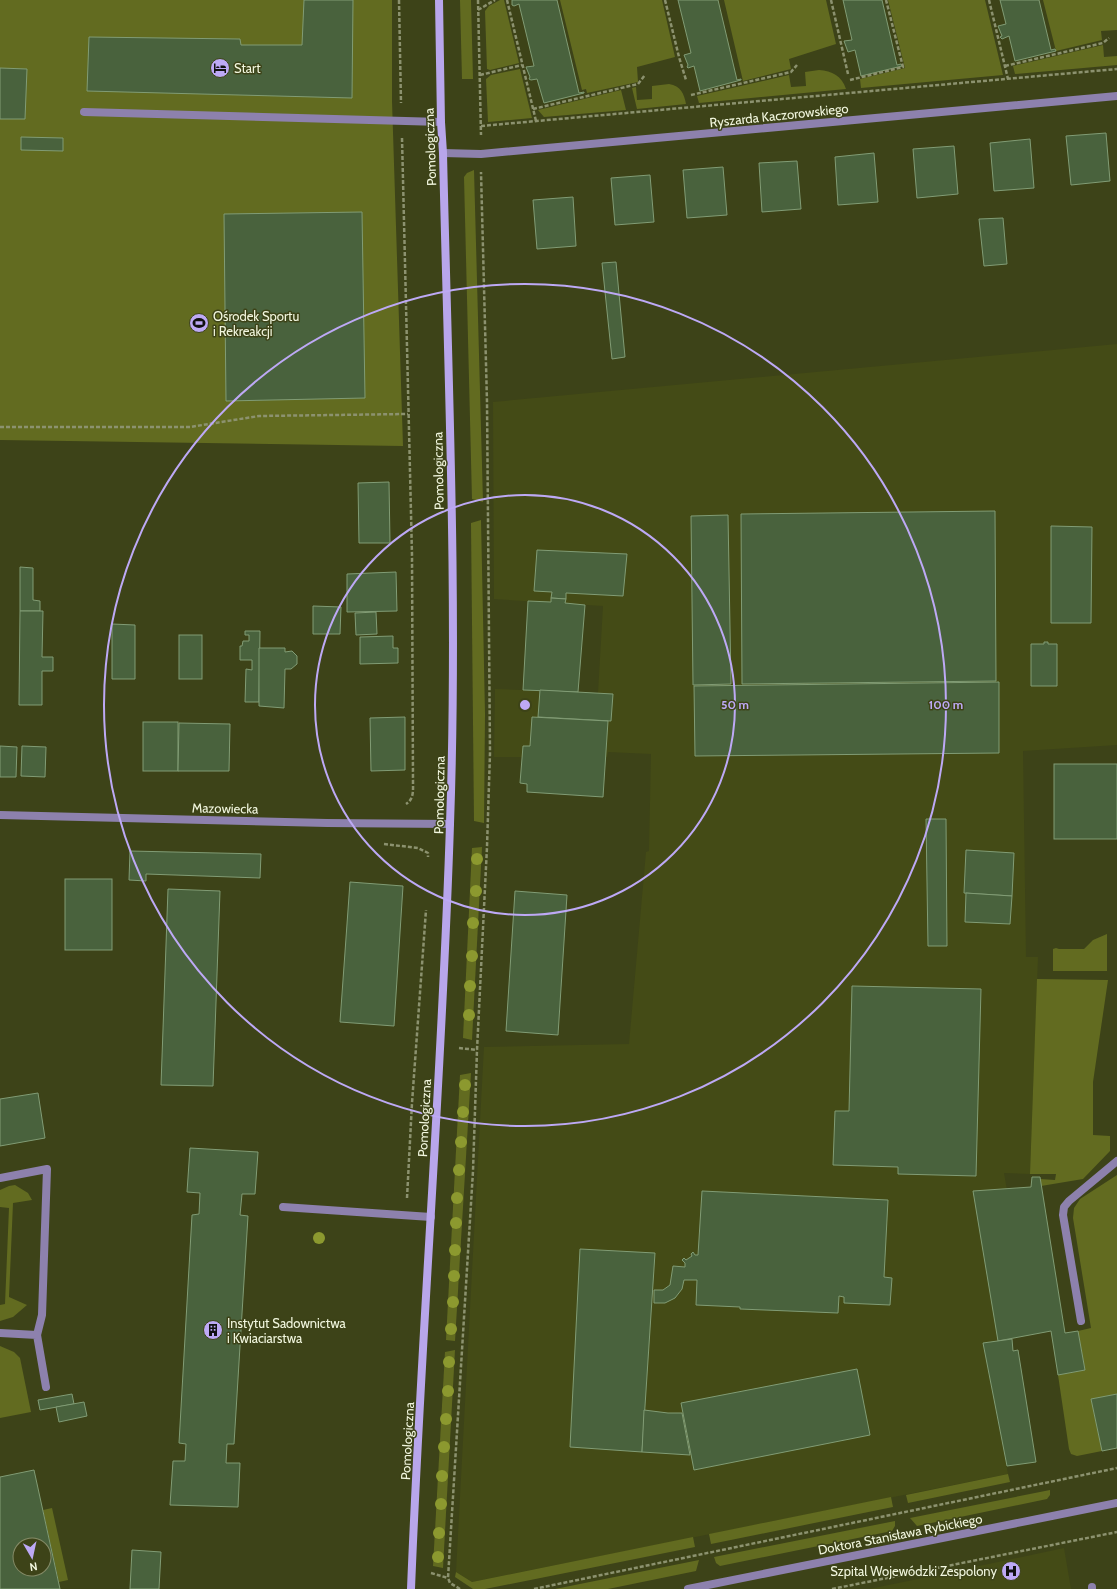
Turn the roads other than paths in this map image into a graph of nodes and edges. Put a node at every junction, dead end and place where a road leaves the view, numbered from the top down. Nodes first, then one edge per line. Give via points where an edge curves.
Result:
1 (439, 0) edge
2 (1117, 96) edge
3 (84, 112) dead end
4 (441, 122) junction
5 (443, 153) junction
6 (0, 815) edge
7 (450, 824) junction
8 (1117, 1161) edge
9 (0, 1178) edge
10 (283, 1207) dead end
11 (431, 1217) junction
12 (1081, 1322) dead end
13 (0, 1333) edge
14 (37, 1335) junction
15 (46, 1387) dead end
16 (1117, 1503) edge
17 (411, 1589) edge
18 (688, 1589) edge

1 - 4 street, Pomologiczna
2 - 5 street, Ryszarda Kaczorowskiego via 481,154
3 - 4 street
4 - 5 street, Pomologiczna
5 - 7 street, Pomologiczna via 454,629
6 - 7 street, Mazowiecka
7 - 11 street, Pomologiczna
8 - 12 street via 1064,1207 1063,1215
9 - 14 street via 46,1169 42,1314
10 - 11 street
11 - 17 street, Pomologiczna
13 - 14 street
14 - 15 street
16 - 18 street, Doktora Stanisława Rybickiego

